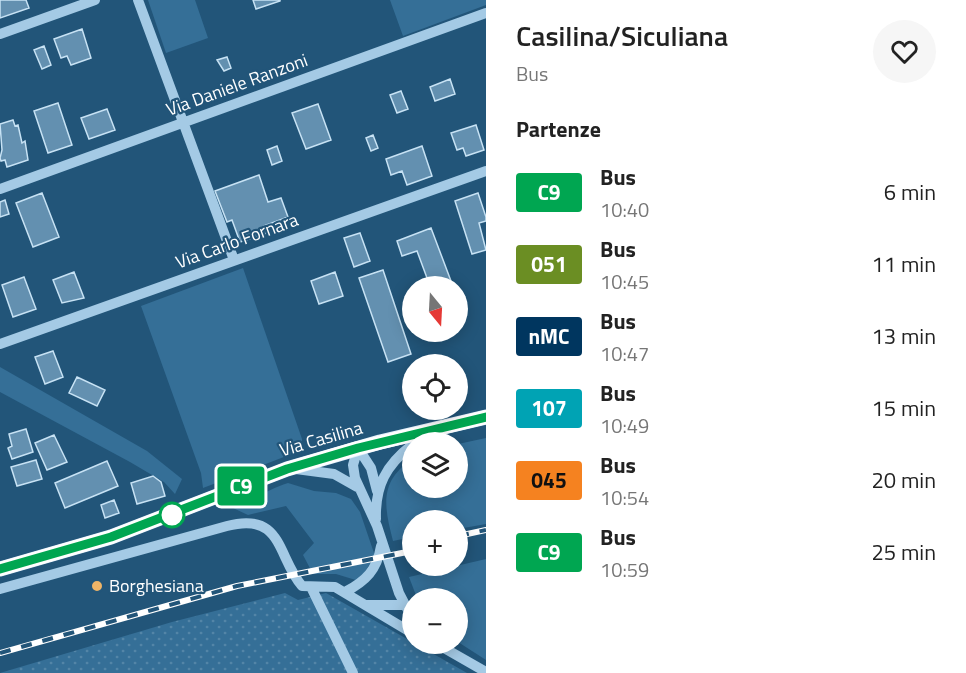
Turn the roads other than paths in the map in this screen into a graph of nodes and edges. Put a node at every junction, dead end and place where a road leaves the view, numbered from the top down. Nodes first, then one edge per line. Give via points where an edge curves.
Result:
1 (95, 0) edge
2 (138, 0) edge
3 (486, 13) edge
4 (0, 34) edge
5 (184, 122) junction
6 (486, 171) edge
7 (0, 189) edge
8 (234, 260) junction
9 (0, 344) edge
10 (486, 417) edge
11 (457, 423) junction
12 (438, 432) edge
13 (358, 448) junction
14 (402, 454) edge
15 (287, 469) junction
16 (358, 488) junction
17 (377, 492) junction
18 (377, 526) junction
19 (382, 543) junction
20 (0, 569) edge
21 (311, 587) junction
22 (0, 589) edge
23 (345, 592) junction
24 (402, 599) edge
25 (365, 605) junction
26 (402, 605) edge
27 (402, 627) edge
28 (454, 654) edge
29 (486, 672) edge
30 (353, 673) edge

1 - 4 street
2 - 5 street
3 - 5 street, Via Daniele Ranzoni
5 - 7 street, Via Daniele Ranzoni
5 - 8 street
6 - 8 street, Via Carlo Fornara
8 - 9 street, Via Carlo Fornara
10 - 11 main road, Via Casilina
11 - 12 street
11 - 13 main road, Via Casilina
13 - 15 main road, Via Casilina
13 - 16 street via 353,471
13 - 17 street via 371,468
14 - 17 street via 382,478
15 - 16 street via 334,474
15 - 20 main road, Via Casilina via 111,537
16 - 18 street
17 - 18 street
18 - 19 street
19 - 23 street via 373,571
19 - 24 street
21 - 22 street via 300,584 270,532 243,523
21 - 23 street via 330,585
21 - 30 street
23 - 25 street
25 - 26 street
25 - 27 street
28 - 29 street

